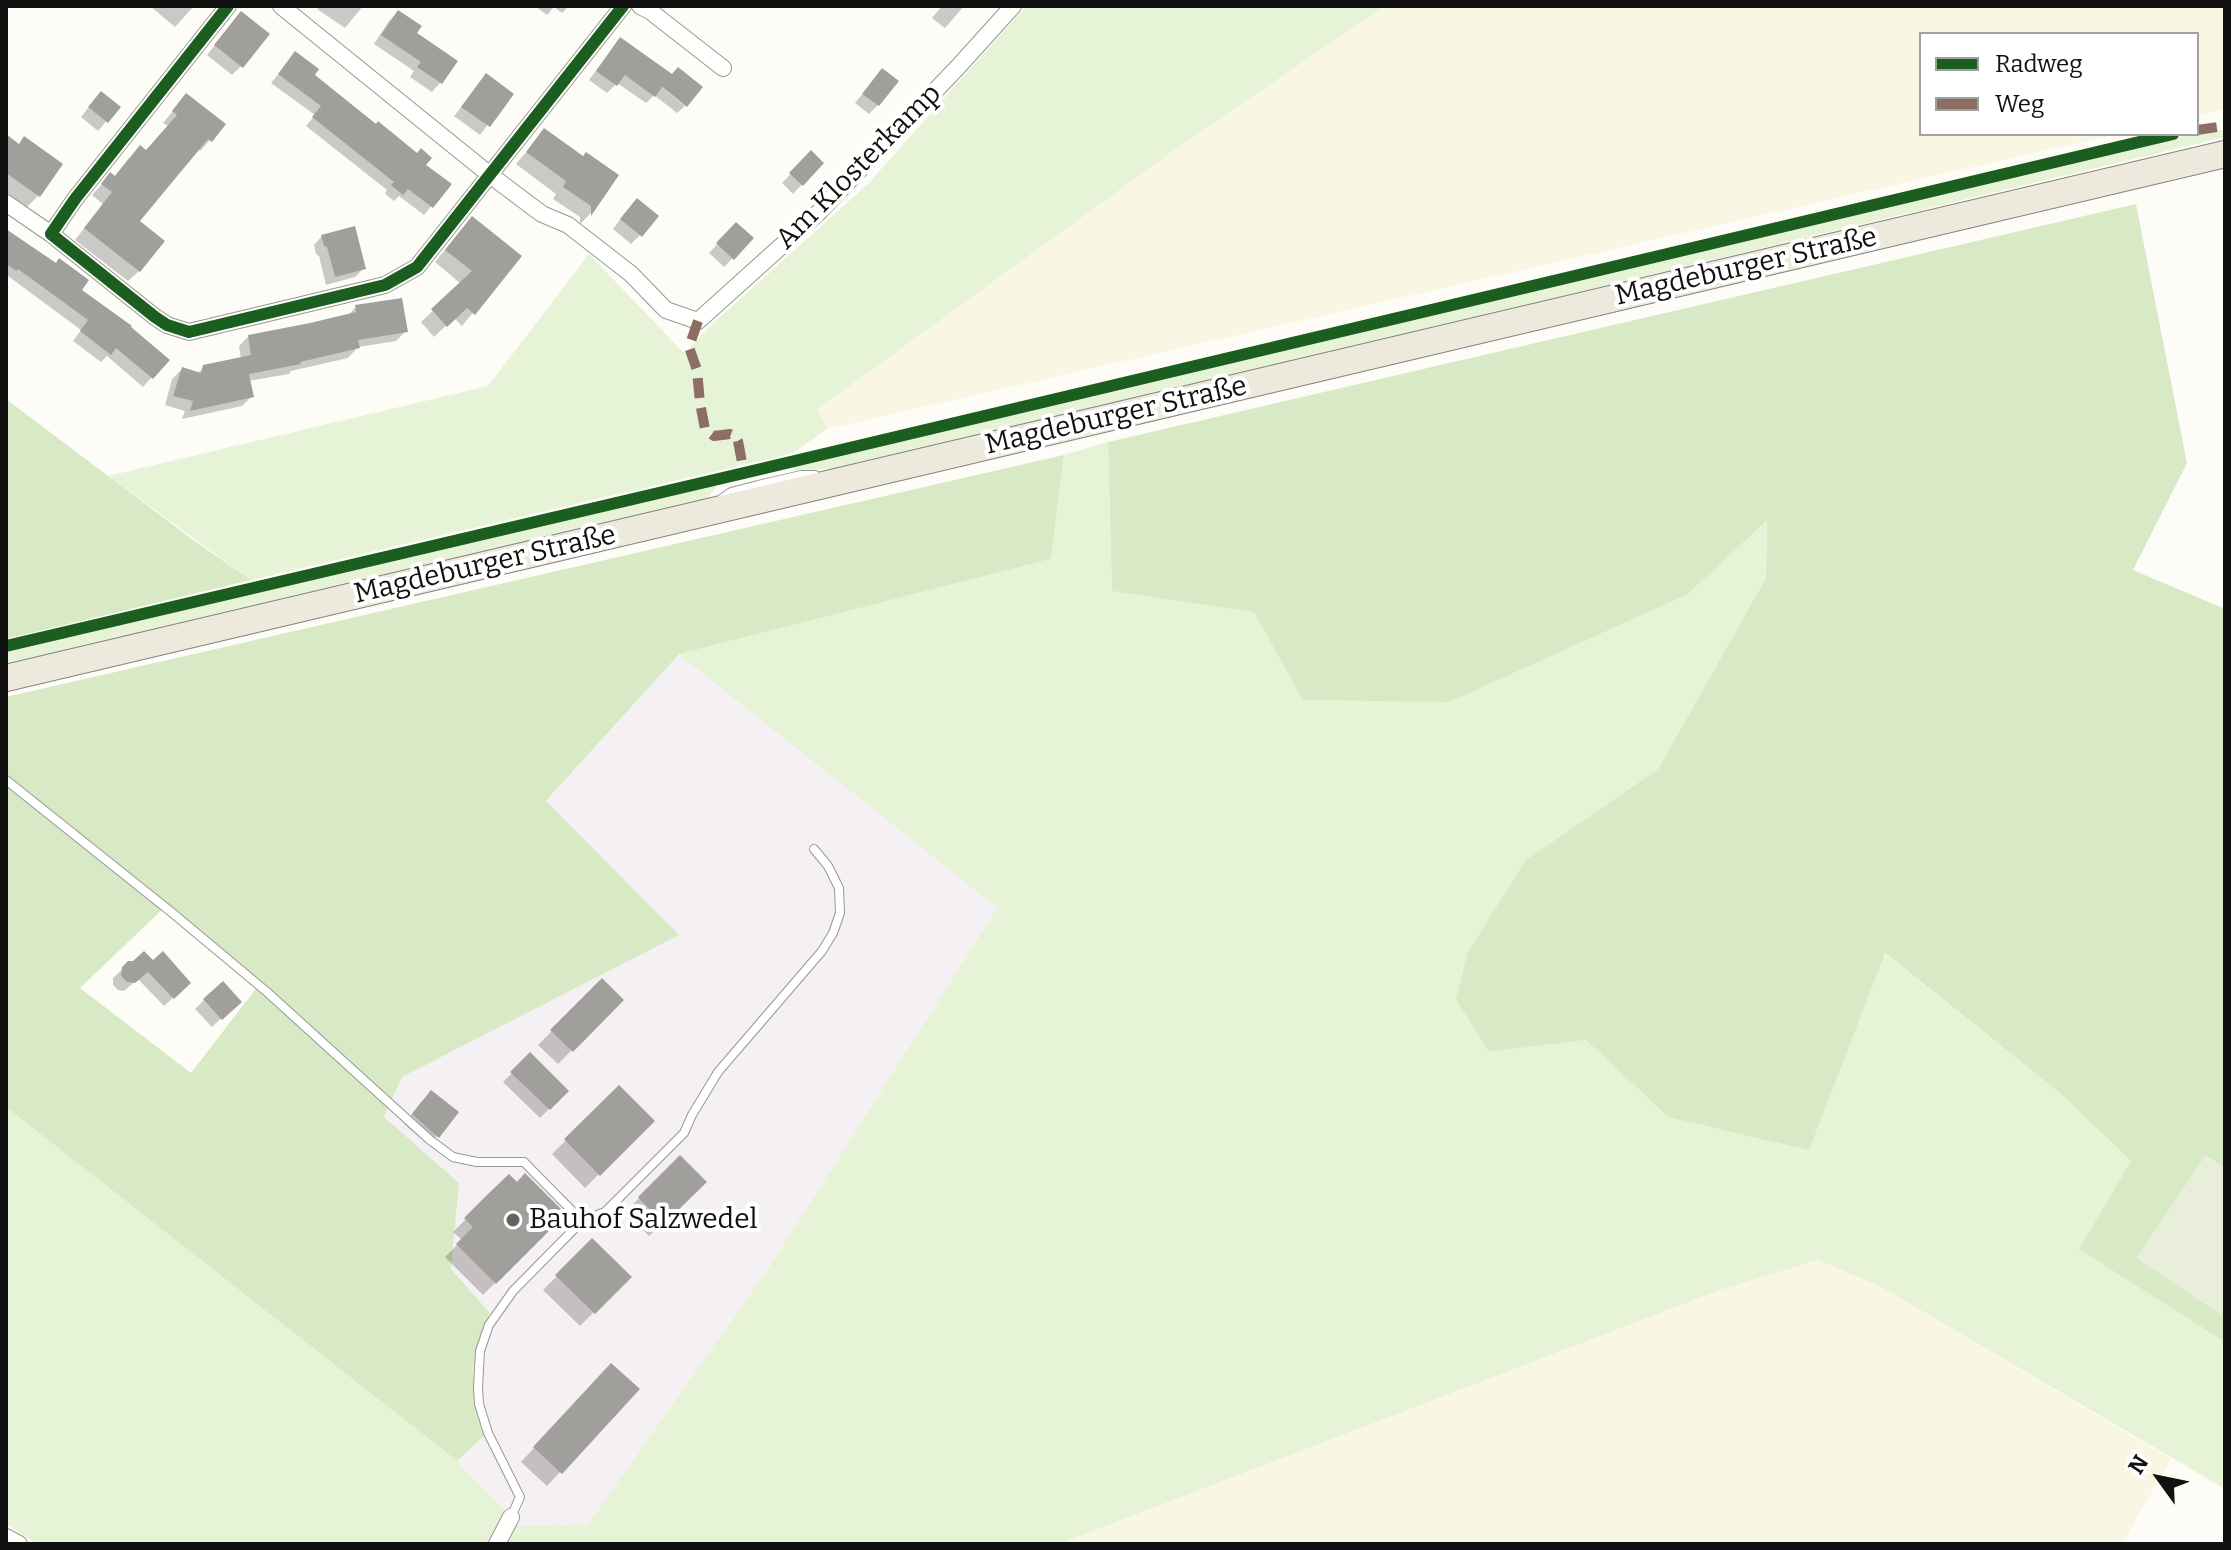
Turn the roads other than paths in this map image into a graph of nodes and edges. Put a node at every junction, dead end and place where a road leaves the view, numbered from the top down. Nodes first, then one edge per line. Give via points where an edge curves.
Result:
1 (228, 6) edge
2 (281, 6) edge
3 (623, 6) edge
4 (640, 6) edge
5 (1013, 6) edge
6 (723, 68) dead end
7 (2225, 154) edge
8 (490, 175) junction
9 (6, 203) edge
10 (51, 234) junction
11 (6, 678) edge
12 (6, 780) edge
13 (814, 849) dead end
14 (582, 1221) junction
15 (511, 1517) joint
16 (6, 1537) edge
17 (19, 1544) edge
18 (497, 1544) edge

1 - 10 street
2 - 8 street
3 - 8 street
4 - 6 street
5 - 8 street, Am Klosterkamp via 818,213 698,321 666,310 631,274 568,225 542,214
7 - 11 main road, Magdeburger Straße
8 - 10 street via 431,251 403,276 385,285 189,332 155,317
9 - 10 street
12 - 14 lane via 243,972 453,1157 524,1162
13 - 14 lane via 839,888 840,913 822,951 718,1072 684,1133 605,1212
14 - 15 lane via 513,1291 489,1325 480,1351 483,1420 520,1497
15 - 18 street
16 - 17 street

